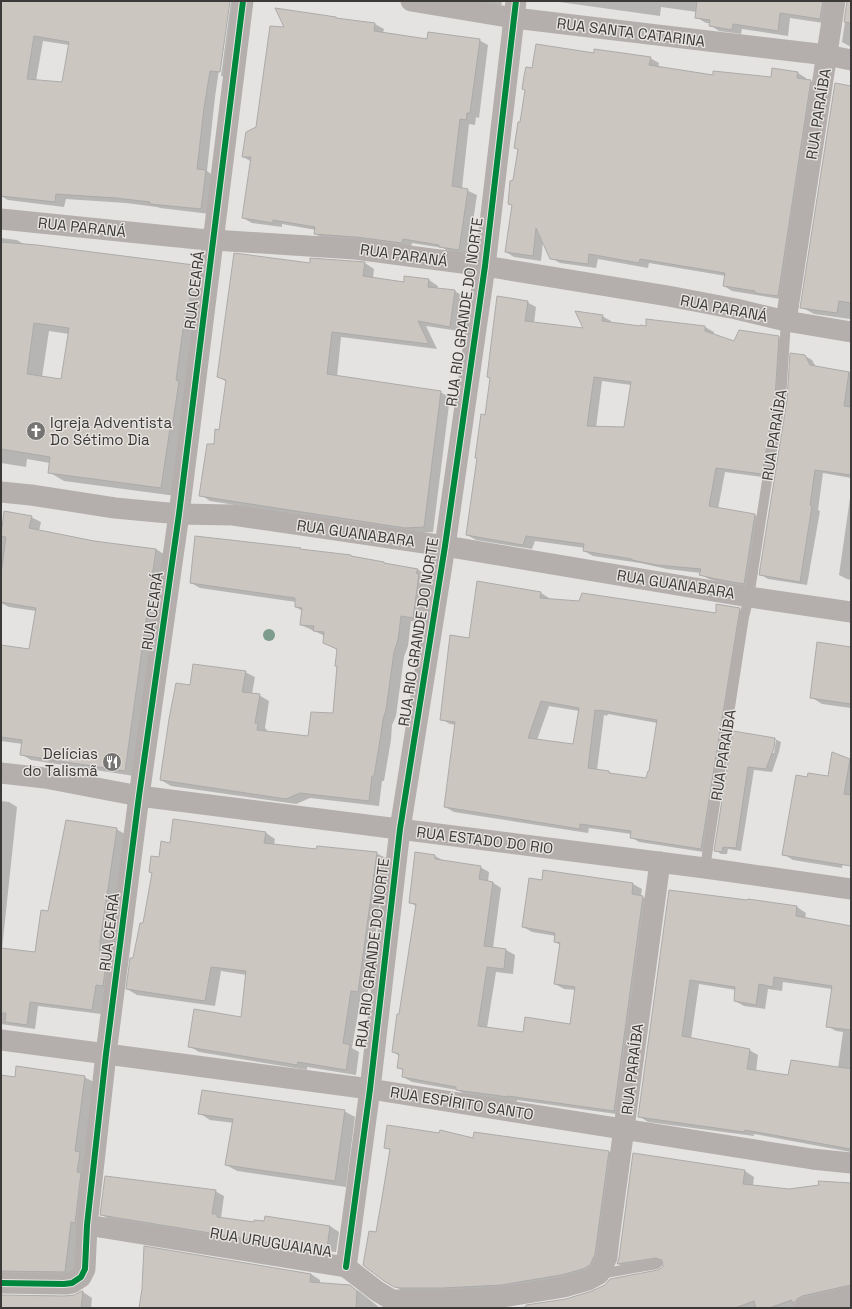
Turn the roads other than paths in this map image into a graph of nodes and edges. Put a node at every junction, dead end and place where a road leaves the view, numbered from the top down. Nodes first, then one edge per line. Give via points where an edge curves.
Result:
1 (243, 1) edge
2 (411, 1) edge
3 (835, 1) edge
4 (515, 10) edge
5 (827, 55) junction
6 (851, 60) edge
7 (1, 219) edge
8 (214, 239) junction
9 (485, 266) junction
10 (786, 320) junction
11 (851, 332) edge
12 (1, 492) edge
13 (179, 514) junction
14 (445, 546) junction
15 (749, 597) junction
16 (851, 612) edge
17 (1, 773) edge
18 (139, 796) junction
19 (400, 829) junction
20 (660, 862) junction
21 (705, 868) junction
22 (851, 889) edge
23 (1, 1040) edge
24 (106, 1054) junction
25 (370, 1089) junction
26 (624, 1129) junction
27 (851, 1163) edge
28 (87, 1225) junction
29 (657, 1264) dead end
30 (346, 1267) junction
31 (599, 1274) junction
32 (1, 1283) edge
33 (851, 1297) edge
34 (805, 1308) edge

1 - 8 street, RUA CEARÁ
2 - 4 street, RUA SANTA CATARINA
3 - 5 street, RUA PARAÍBA
4 - 5 street, RUA SANTA CATARINA
4 - 9 street, RUA RIO GRANDE DO NORTE
5 - 6 street, RUA SANTA CATARINA
5 - 10 street, RUA PARAÍBA
7 - 8 street, RUA PARANÁ
8 - 9 street, RUA PARANÁ via 355,249
8 - 13 street, RUA CEARÁ
9 - 10 street, RUA PARANÁ via 668,296
9 - 14 street, RUA RIO GRANDE DO NORTE
10 - 11 street, RUA PARANÁ
10 - 15 lane, RUA PARAÍBA via 781,399
12 - 13 street, RUA GUANABARA
13 - 14 street, RUA GUANABARA via 239,516
13 - 18 street, RUA CEARÁ
14 - 15 street, RUA GUANABARA
14 - 19 street, RUA RIO GRANDE DO NORTE
15 - 16 street, RUA GUANABARA
15 - 21 lane, RUA PARAÍBA
17 - 18 street, RUA ESTADO DO RIO via 45,778
18 - 19 street, RUA ESTADO DO RIO
18 - 24 street, RUA CEARÁ
19 - 20 street, RUA ESTADO DO RIO
19 - 25 street, RUA RIO GRANDE DO NORTE
20 - 21 street, RUA ESTADO DO RIO
20 - 26 street, RUA PARAÍBA
21 - 22 street, RUA ESTADO DO RIO
23 - 24 street, RUA ESPÍRITO SANTO
24 - 25 street, RUA ESPÍRITO SANTO
24 - 28 street, RUA CEARÁ
25 - 26 street, RUA ESPÍRITO SANTO
25 - 30 street, RUA RIO GRANDE DO NORTE
26 - 27 street, RUA ESPÍRITO SANTO
26 - 31 street, RUA PARAÍBA via 607,1257
28 - 30 street, RUA URUGUAIANA
28 - 32 street via 86,1269 81,1277 72,1283 64,1284
29 - 31 lane, RUA URUGUAIANA
30 - 31 street, RUA URUGUAIANA via 392,1300 502,1297 564,1287
33 - 34 street

